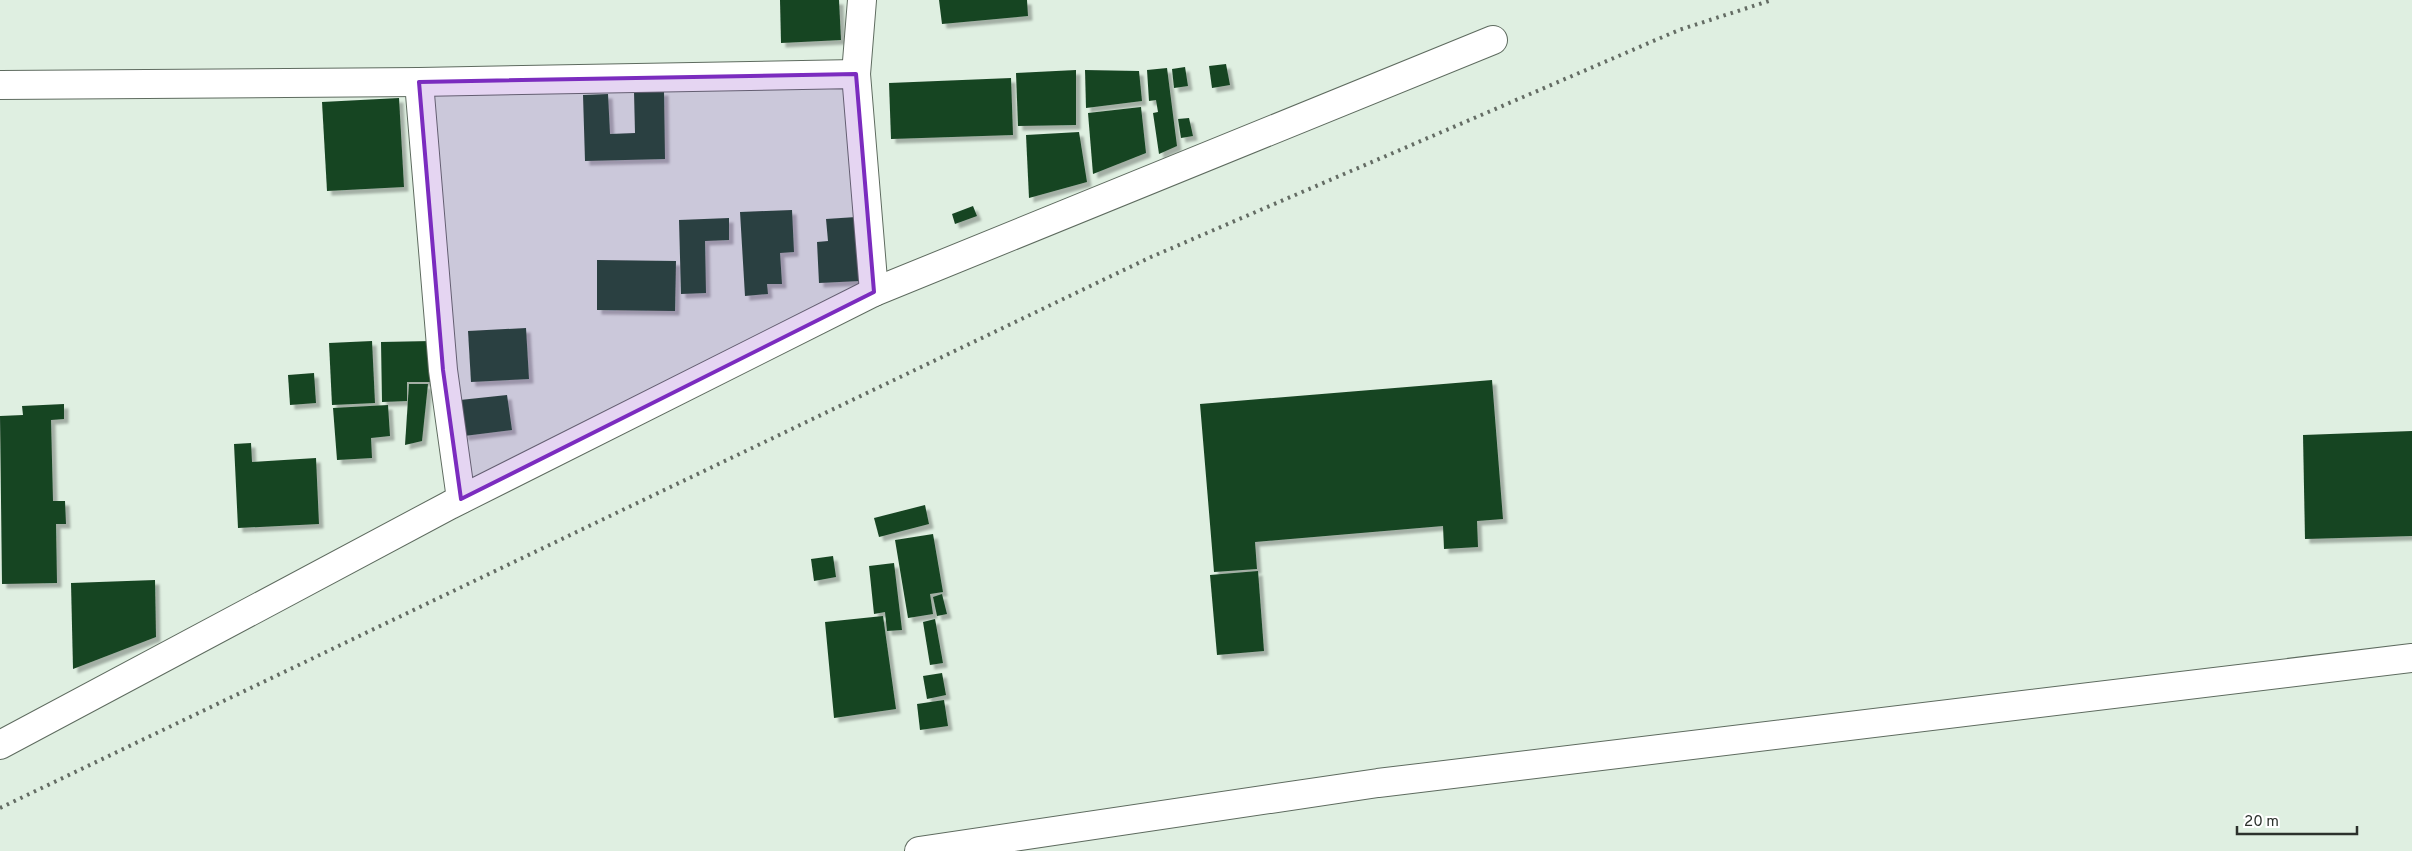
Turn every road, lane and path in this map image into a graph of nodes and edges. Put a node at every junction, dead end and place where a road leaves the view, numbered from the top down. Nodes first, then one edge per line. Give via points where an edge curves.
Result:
1 (862, 0) edge
2 (1493, 40) dead end
3 (856, 74) junction
4 (419, 82) junction
5 (0, 85) edge
6 (874, 292) junction
7 (462, 499) junction
8 (2412, 658) edge
9 (0, 745) edge
10 (919, 851) edge

1 - 3 street
2 - 6 street
3 - 4 street
3 - 6 street
4 - 5 street
4 - 7 street via 442,370
6 - 7 street
7 - 9 street
8 - 10 street via 1378,783

